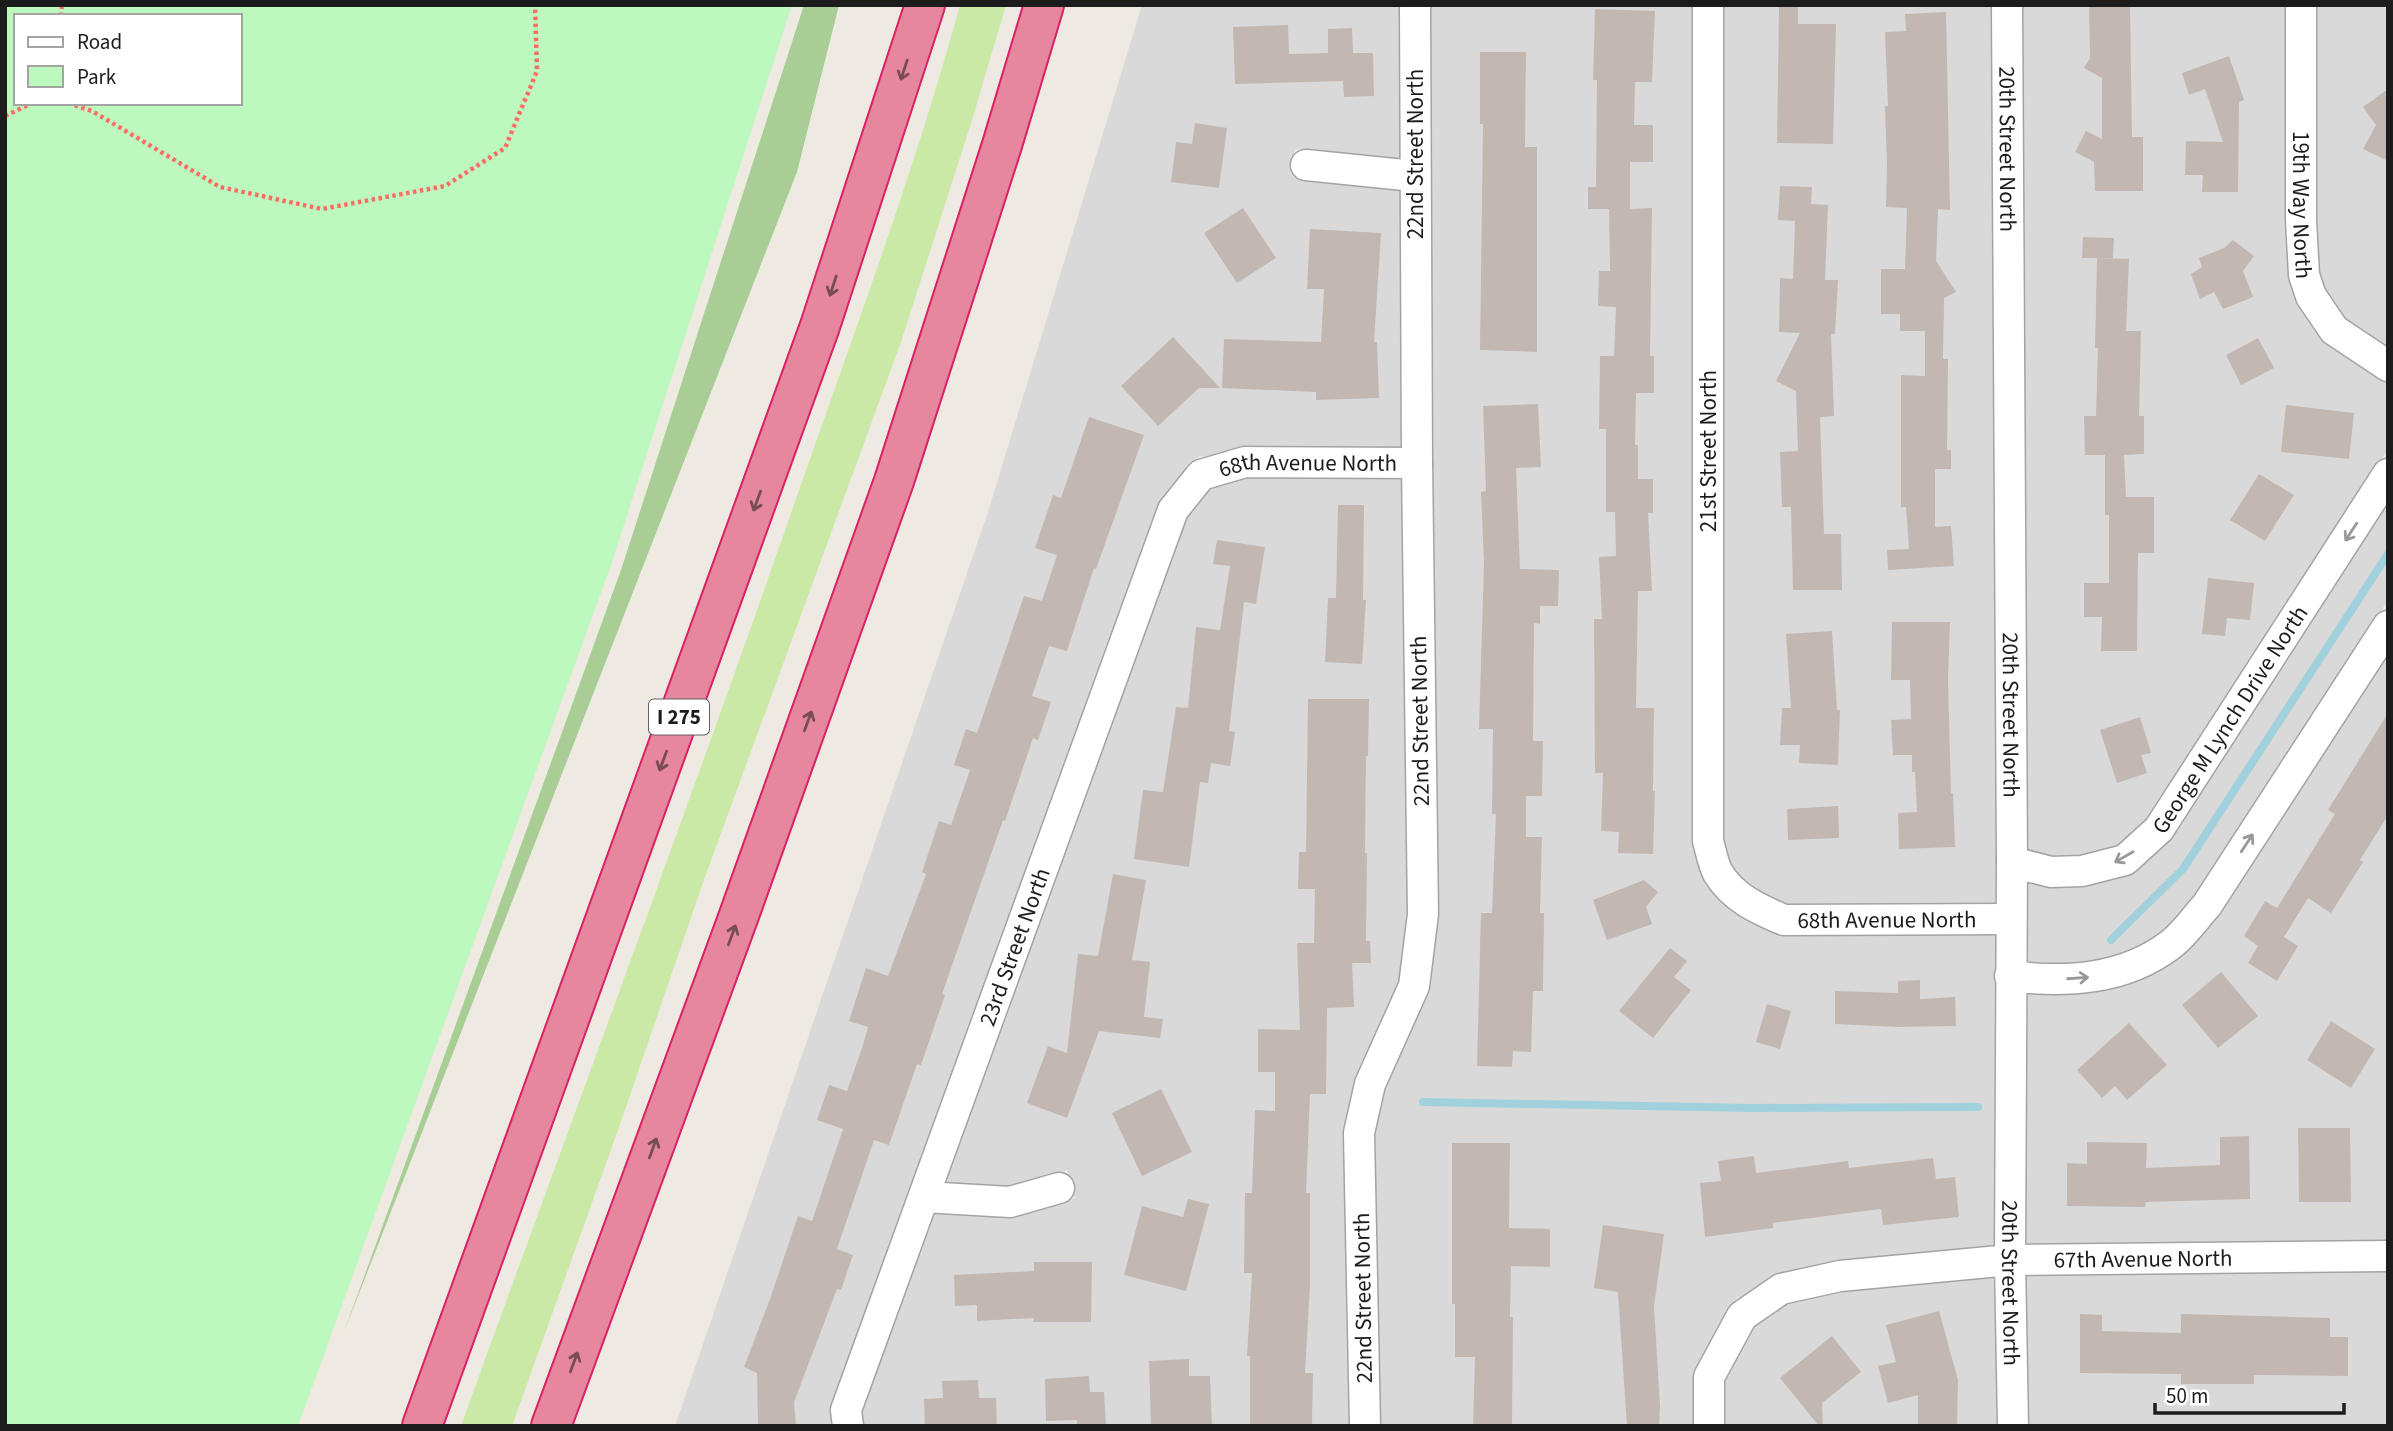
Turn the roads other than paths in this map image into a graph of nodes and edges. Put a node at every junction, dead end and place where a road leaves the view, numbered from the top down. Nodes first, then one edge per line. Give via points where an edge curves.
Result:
1 (925, 5) edge
2 (1044, 5) edge
3 (1415, 5) edge
4 (1708, 5) edge
5 (2007, 5) edge
6 (2301, 5) edge
7 (1306, 164) dead end
8 (1414, 176) junction
9 (2388, 366) edge
10 (1417, 463) junction
11 (2388, 474) edge
12 (1201, 475) joint
13 (2388, 625) edge
14 (2012, 862) junction
15 (1732, 890) joint
16 (2010, 919) junction
17 (2010, 976) junction
18 (1059, 1188) dead end
19 (924, 1197) junction
20 (2388, 1256) edge
21 (2010, 1260) junction
22 (422, 1426) edge
23 (551, 1426) edge
24 (848, 1426) edge
25 (1365, 1426) edge
26 (1709, 1426) edge
27 (2013, 1426) edge

1 -> 22 highway, I 275 via 820,326
23 -> 2 highway via 894,481
3 - 8 street, 22nd Street North
4 - 15 street, 21st Street North via 1708,841 1717,871
5 - 14 street, 20th Street North
6 - 9 street, 19th Way North via 2304,275 2311,296 2334,330
7 - 8 street
8 - 10 street, 22nd Street North
10 - 12 street, 68th Avenue North via 1245,462
10 - 25 street, 22nd Street North via 1423,914 1414,986 1370,1084 1359,1133
11 -> 14 street, George M Lynch Drive North via 2159,829 2125,860 2082,871 2051,872
12 - 19 street, 23rd Street North via 1173,510
17 -> 13 street via 2040,980 2127,970 2172,945 2207,905
14 - 16 street, 20th Street North
15 - 16 street, 68th Avenue North via 1752,907 1784,920
16 - 17 street, 20th Street North
17 - 21 street, 20th Street North
18 - 19 street via 1010,1202
19 - 24 street, 23rd Street North via 846,1410
20 - 21 street, 67th Avenue North
21 - 26 street, 67th Avenue North via 1840,1276 1781,1289 1742,1316 1709,1377
21 - 27 street, 20th Street North

